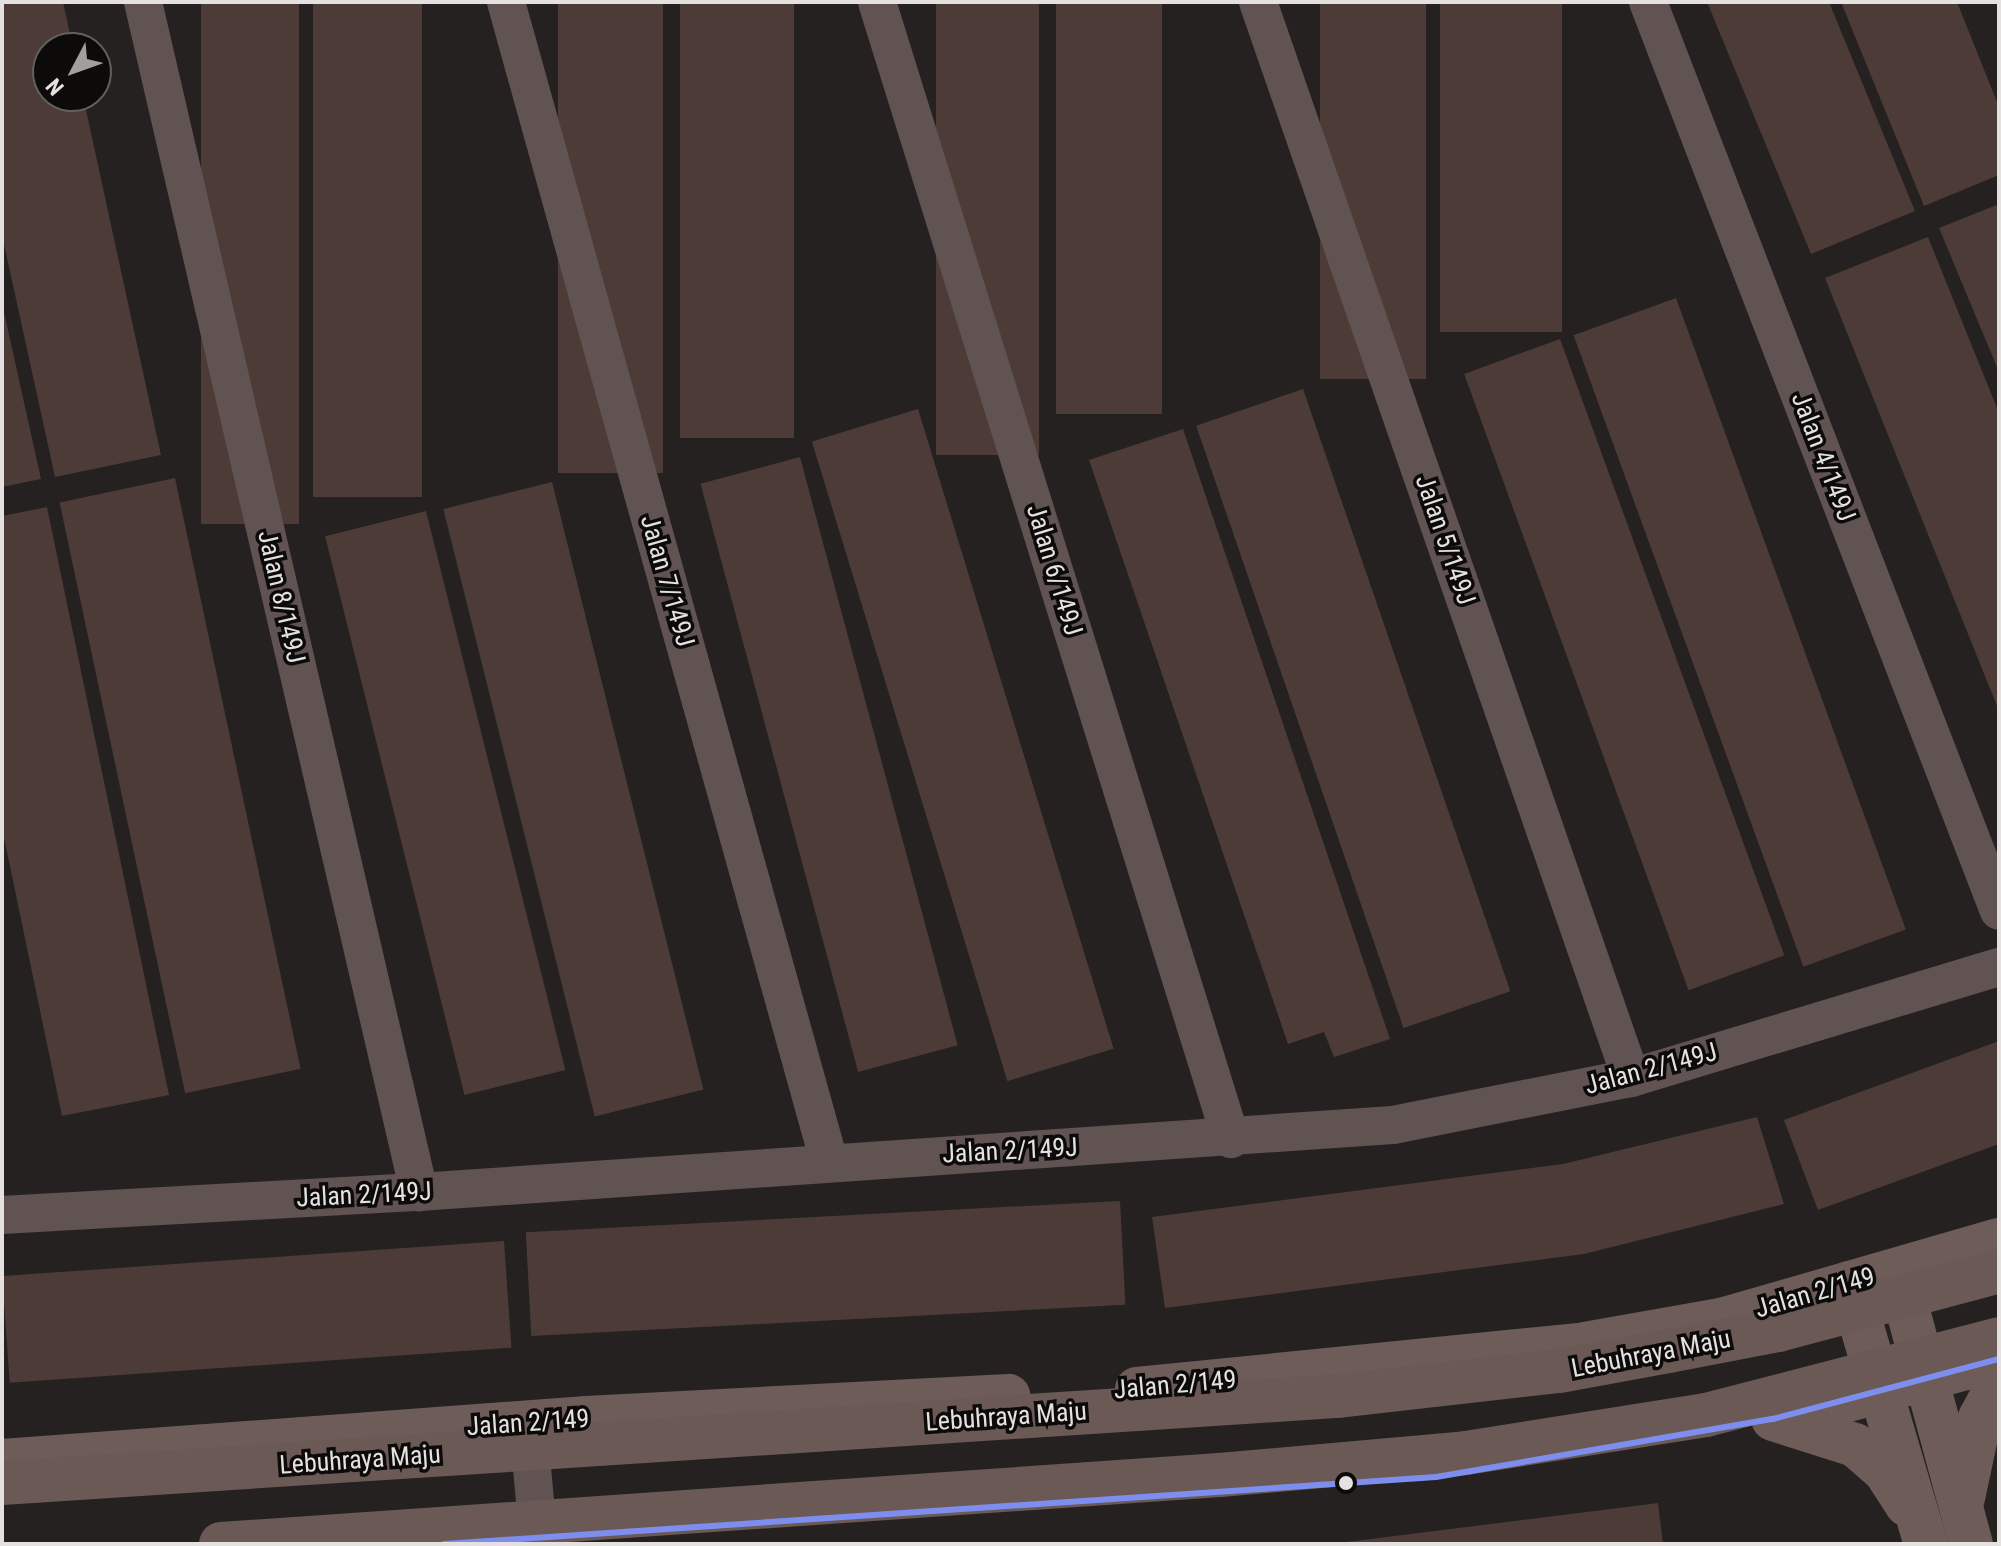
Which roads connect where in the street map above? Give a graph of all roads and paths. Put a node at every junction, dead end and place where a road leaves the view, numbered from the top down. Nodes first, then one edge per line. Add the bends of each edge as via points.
1 (143, 2) edge
2 (506, 2) edge
3 (877, 2) edge
4 (1258, 2) edge
5 (1648, 2) edge
6 (1999, 911) edge
7 (1999, 967) edge
8 (1631, 1078) junction
9 (1231, 1139) junction
10 (829, 1161) junction
11 (419, 1192) junction
12 (4, 1207) edge
13 (1999, 1240) edge
14 (1897, 1270) junction
15 (1999, 1271) edge
16 (1849, 1283) junction
17 (1999, 1339) edge
18 (1999, 1359) edge
19 (1926, 1382) junction
20 (1999, 1383) edge
21 (1883, 1392) junction
22 (1773, 1419) junction
23 (528, 1424) junction
24 (2, 1461) edge
25 (2, 1483) edge
26 (1945, 1532) edge
27 (539, 1540) edge
28 (221, 1544) edge
29 (444, 1544) edge

1 - 11 street, Jalan 8/149J
2 - 10 street, Jalan 7/149J
3 - 9 street, Jalan 6/149J
4 - 8 street, Jalan 5/149J
5 - 6 street, Jalan 4/149J
7 - 8 street, Jalan 2/149J
8 - 9 street, Jalan 2/149J via 1393,1125
9 - 10 street, Jalan 2/149J
10 - 11 street, Jalan 2/149J
11 - 12 street, Jalan 2/149J
13 - 14 main road, Jalan 2/149
14 - 16 main road, Jalan 2/149
14 - 19 main road
15 - 25 highway, Lebuhraya Maju via 1778,1330 1669,1351 1559,1371 1338,1396
16 - 21 main road
16 - 23 main road, Jalan 2/149 via 1725,1319 1585,1344 1135,1389
17 - 28 highway via 1706,1415 1466,1453 1220,1475
18 - 19 main road
19 - 21 main road
19 - 26 main road
20 - 26 main road via 1980,1418
21 - 22 main road
21 - 26 main road
22 - 26 main road via 1855,1445
22 - 27 main road via 1422,1478
23 - 24 main road, Jalan 2/149
23 - 27 street
27 - 29 main road

